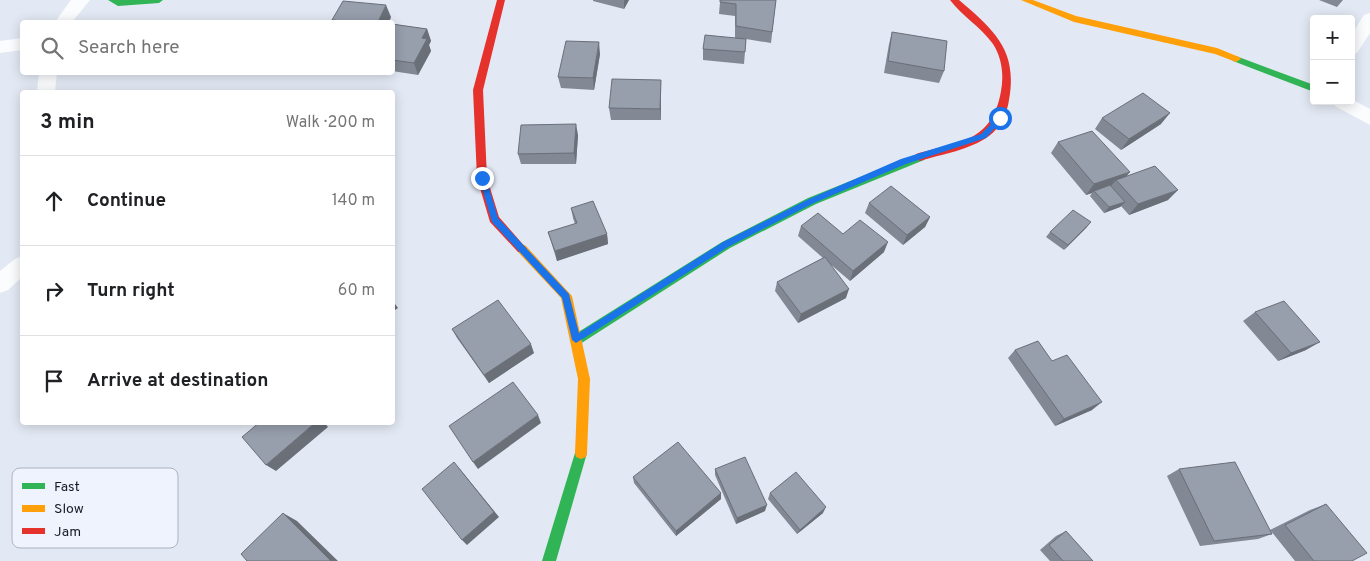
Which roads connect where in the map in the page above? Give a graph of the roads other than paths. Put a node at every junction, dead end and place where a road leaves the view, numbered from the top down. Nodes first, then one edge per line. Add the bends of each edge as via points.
1 (82, 0) edge
2 (112, 0) edge
3 (159, 0) edge
4 (501, 0) edge
5 (954, 0) edge
6 (1025, 0) edge
7 (1370, 19) edge
8 (65, 20) edge
9 (1355, 43) edge
10 (20, 44) edge
11 (0, 47) edge
12 (48, 75) edge
13 (1310, 87) edge
14 (46, 90) edge
15 (1355, 100) edge
16 (1348, 105) edge
17 (1367, 115) edge
18 (20, 267) edge
19 (0, 284) edge
20 (576, 340) junction
21 (549, 561) edge

1 - 8 street
2 - 3 street via 118,3
4 - 20 street via 478,90 482,178 494,219 566,296
5 - 20 street via 987,30 1005,54 1009,82 1000,118 983,136 904,162 812,201 726,245
6 - 13 street via 1074,19 1217,51
7 - 9 street
10 - 11 street
12 - 14 street
15 - 17 street
16 - 17 street
18 - 19 street
20 - 21 street via 584,379 582,458

